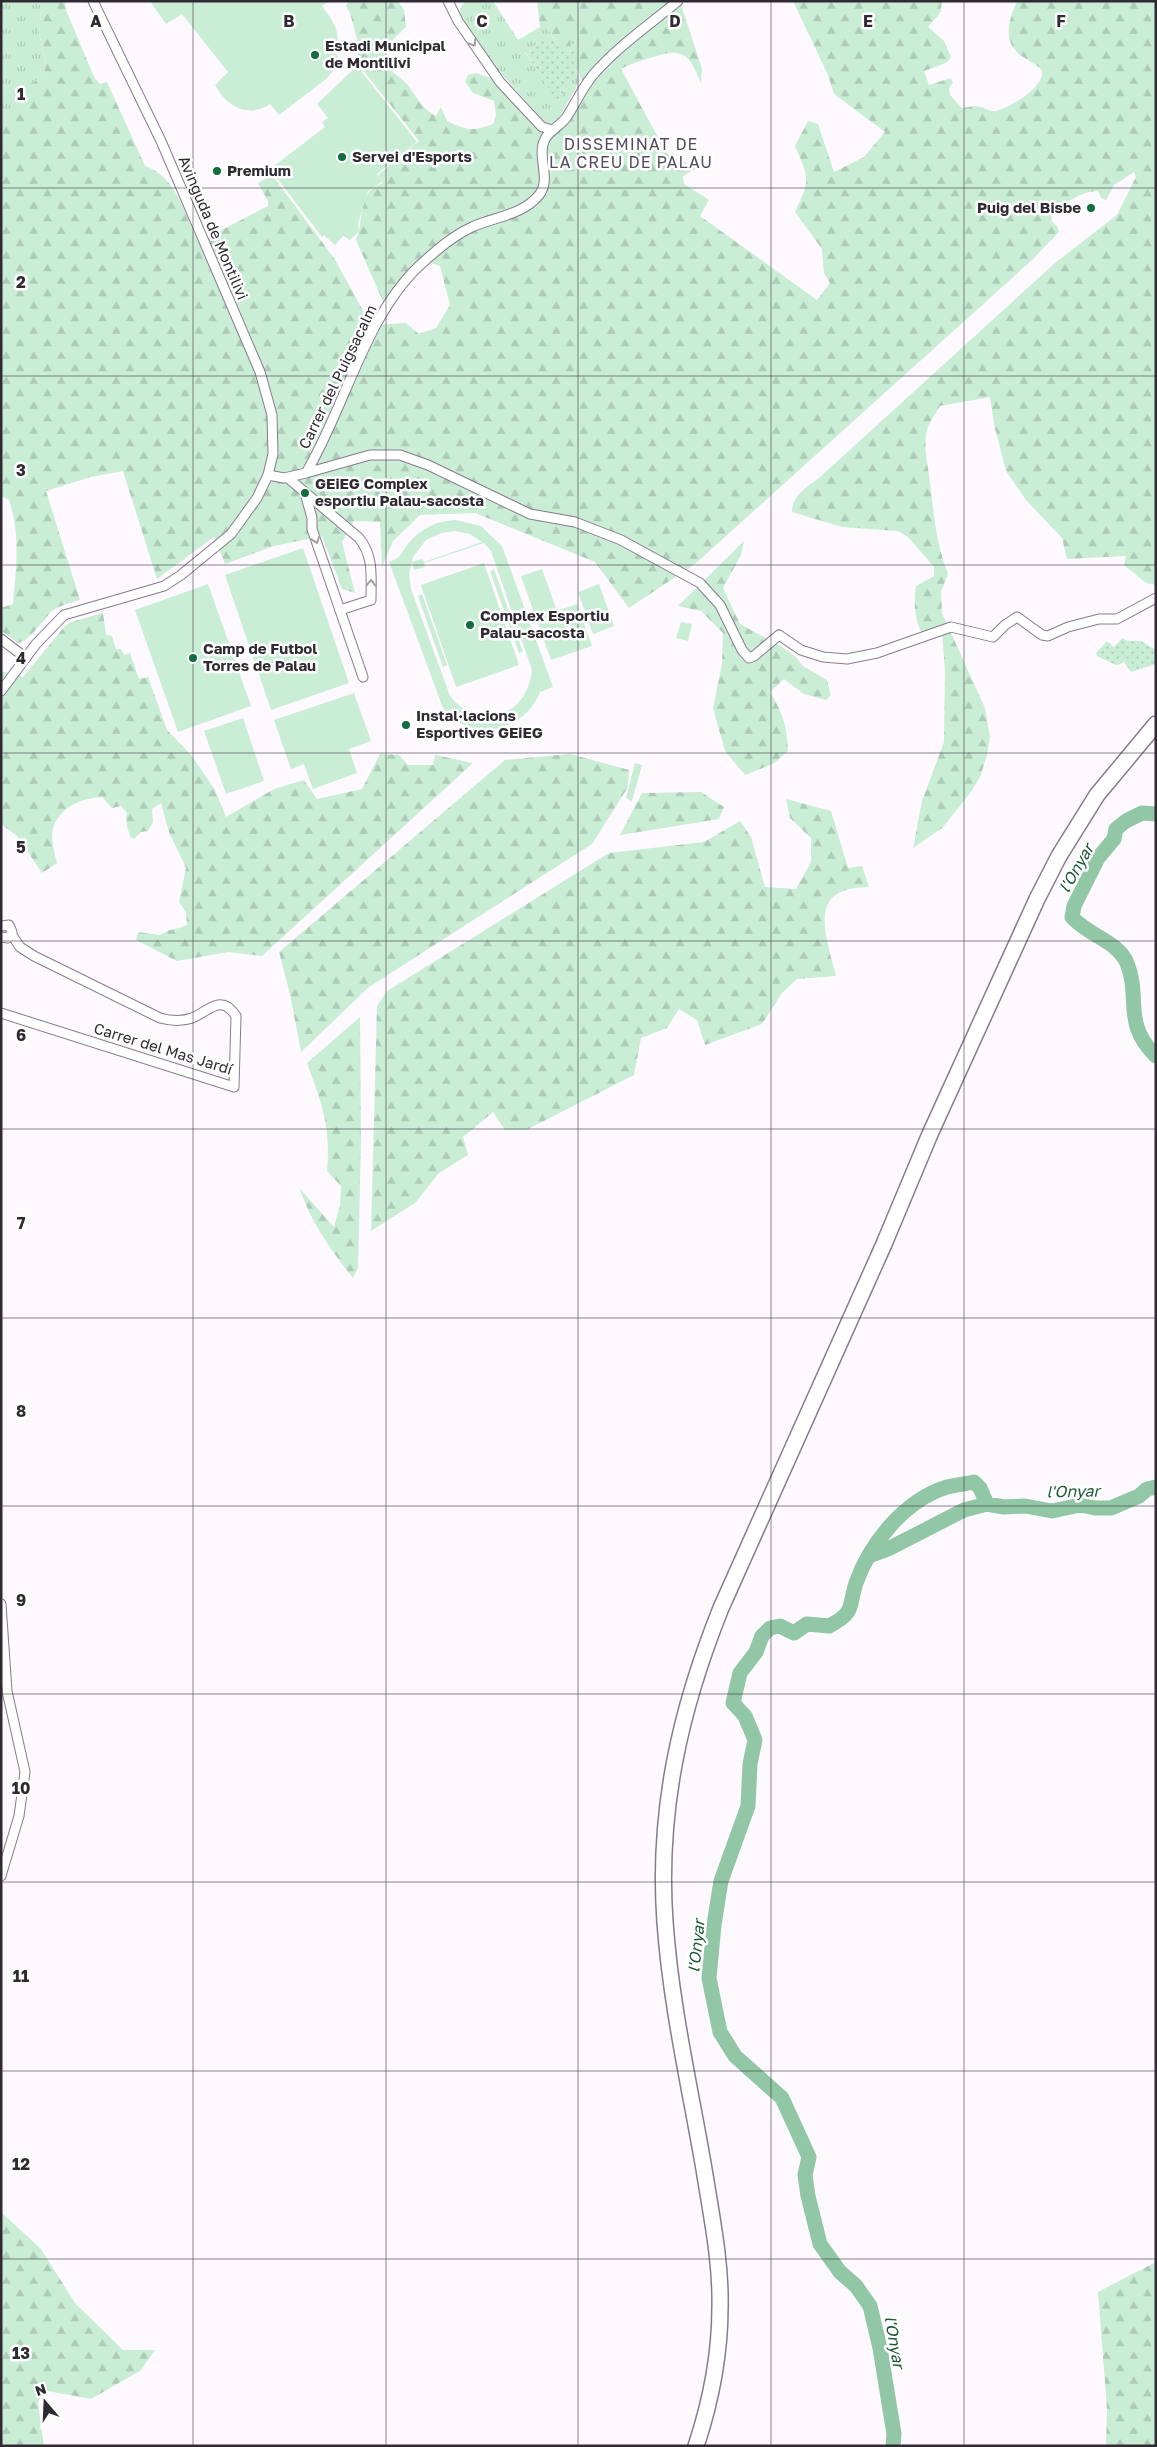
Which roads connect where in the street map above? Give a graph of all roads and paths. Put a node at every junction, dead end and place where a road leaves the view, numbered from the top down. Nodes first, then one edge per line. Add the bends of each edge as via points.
1 (93, 1) edge
2 (448, 1) edge
3 (678, 1) edge
4 (553, 130) junction
5 (306, 473) junction
6 (268, 475) junction
7 (288, 478) junction
8 (305, 492) junction
9 (1156, 598) edge
10 (340, 610) junction
11 (1, 639) edge
12 (26, 658) junction
13 (363, 676) dead end
14 (1, 691) edge
15 (1156, 724) edge
16 (1, 916) edge
17 (4, 925) edge
18 (12, 935) junction
19 (1, 937) edge
20 (1, 1013) edge
21 (1, 1604) edge
22 (1, 1876) edge
23 (696, 2446) edge

1 - 6 street, Avinguda de Montilivi via 160,141 260,372 268,396 274,437
2 -> 4 street via 500,82 542,128
3 - 4 street, Carrer del Puigsacalm via 600,67 566,118
4 - 5 street, Carrer del Puigsacalm via 545,140 542,152 544,181 541,193 532,203 502,218 472,227 434,251 389,304
5 - 7 street, Carrer del Puigsacalm
5 - 9 street via 370,455 400,455 530,514 575,522 621,540 694,578 707,589 720,605 748,658 779,635 801,650 823,657 847,659 878,653 951,627 993,638 1004,625 1017,617 1048,636 1099,619 1117,619
6 - 7 street, Carrer del Puigsacalm
6 - 12 street, Avinguda de Montilivi via 257,498 231,534 182,575 146,593 64,615
7 - 8 street
8 -> 10 street via 312,529
10 -> 8 street via 371,600 371,566 367,548
10 - 13 street
11 - 12 street
12 - 14 street, Avinguda de Montilivi
15 - 23 highway via 1097,795 1037,899 721,1608 683,1717 666,1819 665,1921 673,1988 717,2249 720,2292 715,2372
16 - 17 street
17 - 18 street via 12,930
18 - 19 street
18 - 20 street, Carrer del Mas Jardí via 34,956 160,1018 186,1020 211,1006 221,1004 227,1007 236,1016 234,1087
21 - 22 street via 7,1691 24,1758 25,1778 19,1816

